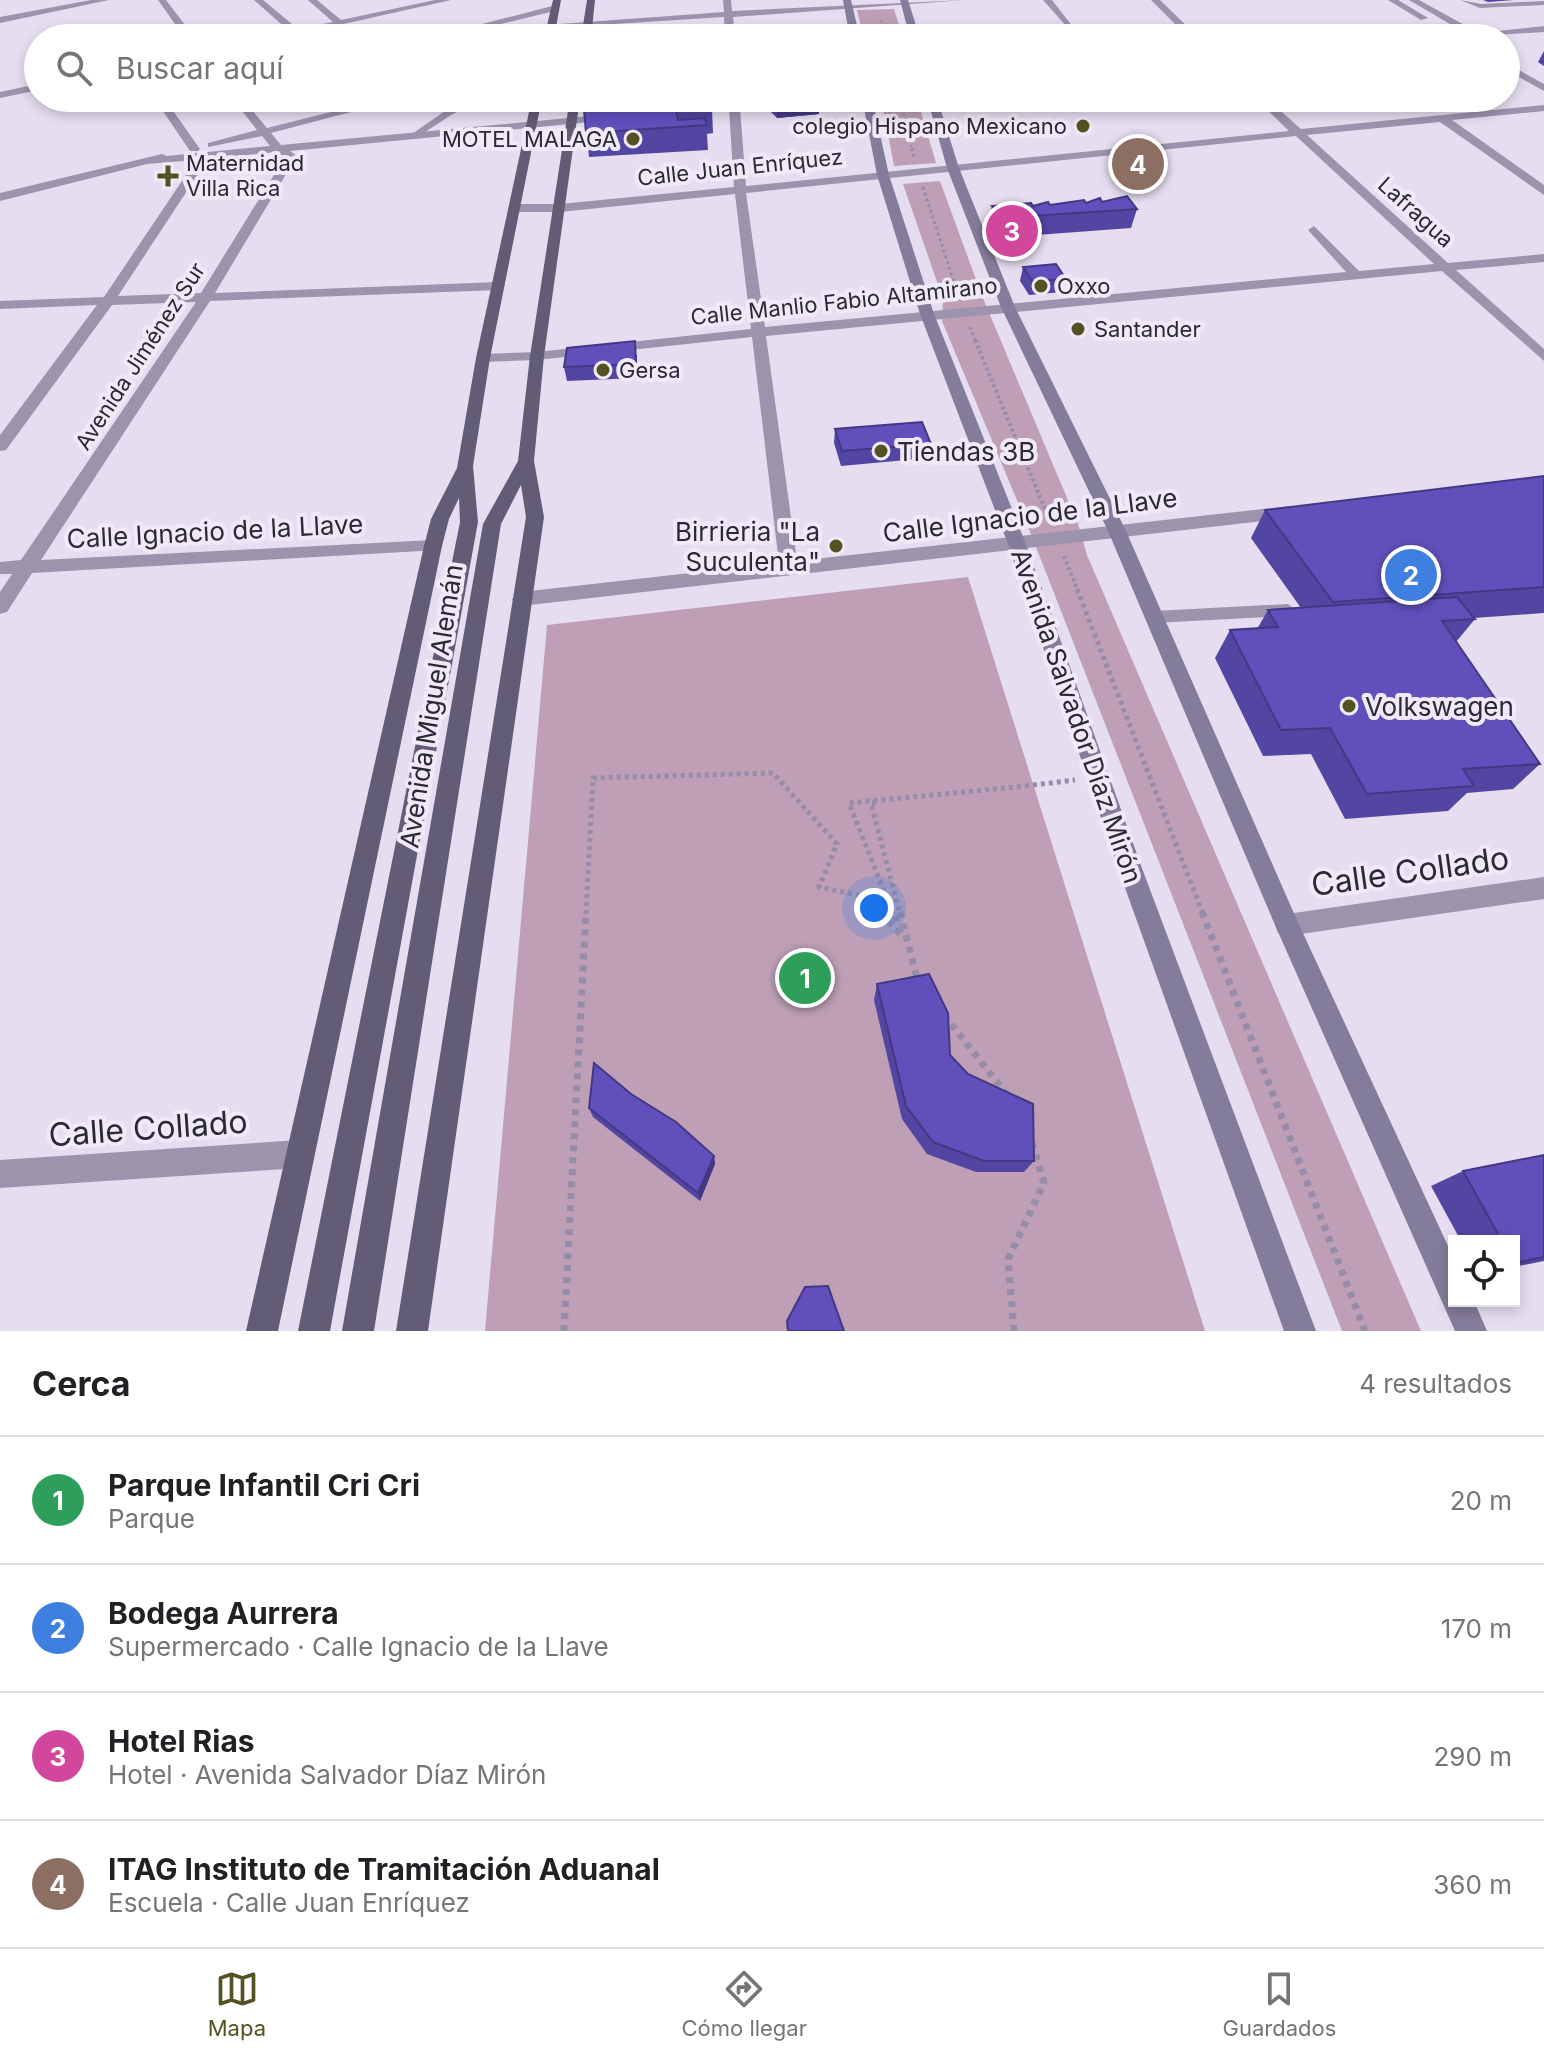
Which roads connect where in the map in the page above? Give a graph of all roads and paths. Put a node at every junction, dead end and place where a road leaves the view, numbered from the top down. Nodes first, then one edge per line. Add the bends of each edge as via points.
1 (105, 0) edge
2 (162, 0) edge
3 (258, 0) edge
4 (312, 0) edge
5 (447, 0) edge
6 (591, 0) edge
7 (727, 0) edge
8 (961, 0) edge
9 (1047, 0) edge
10 (1155, 0) edge
11 (1392, 0) edge
12 (1413, 0) edge
13 (1463, 0) edge
14 (429, 2) edge
15 (904, 2) edge
16 (1544, 3) edge
17 (556, 4) edge
18 (848, 4) edge
19 (443, 12) dead end
20 (728, 15) junction
21 (0, 20) edge
22 (456, 20) dead end
23 (340, 23) junction
24 (180, 24) edge
25 (286, 24) edge
26 (335, 24) edge
27 (461, 24) edge
28 (486, 24) edge
29 (551, 24) edge
30 (589, 24) joint
31 (729, 24) edge
32 (852, 24) edge
33 (911, 24) edge
34 (1069, 24) edge
35 (1180, 24) edge
36 (1432, 24) edge
37 (1456, 24) edge
38 (1544, 29) edge
39 (1520, 32) edge
40 (1520, 60) edge
41 (1531, 66) dead end
42 (1520, 74) edge
43 (1544, 88) edge
44 (24, 90) edge
45 (0, 95) edge
46 (1544, 108) edge
47 (1520, 110) edge
48 (169, 112) edge
49 (249, 112) edge
50 (344, 112) edge
51 (450, 112) edge
52 (534, 112) edge
53 (573, 112) edge
54 (736, 112) edge
55 (870, 112) edge
56 (903, 112) edge
57 (936, 112) edge
58 (1276, 112) edge
59 (1500, 112) edge
60 (1489, 113) joint
61 (631, 115) edge
62 (1442, 118) junction
63 (571, 121) junction
64 (532, 125) junction
65 (265, 132) junction
66 (1299, 133) junction
67 (413, 136) junction
68 (278, 149) junction
69 (199, 152) junction
70 (953, 168) junction
71 (918, 172) junction
72 (883, 175) junction
73 (740, 189) junction
74 (1544, 191) edge
75 (0, 197) edge
76 (514, 208) junction
77 (560, 208) junction
78 (1314, 230) dead end
79 (1544, 258) edge
80 (1448, 267) junction
81 (1356, 275) junction
82 (498, 286) junction
83 (206, 297) junction
84 (107, 302) junction
85 (0, 305) edge
86 (1008, 307) junction
87 (963, 311) junction
88 (927, 314) junction
89 (757, 330) junction
90 (537, 356) junction
91 (1544, 357) edge
92 (483, 358) junction
93 (0, 446) edge
94 (526, 461) junction
95 (465, 466) junction
96 (1307, 510) edge
97 (1117, 531) junction
98 (1057, 539) junction
99 (1017, 544) junction
100 (433, 546) junction
101 (28, 566) junction
102 (0, 568) edge
103 (789, 569) junction
104 (521, 599) junction
105 (0, 607) edge
106 (1289, 610) edge
107 (1154, 617) junction
108 (1098, 777) junction
109 (1027, 786) junction
110 (1544, 888) edge
111 (1287, 925) junction
112 (924, 990) edge
113 (942, 1013) edge
114 (1015, 1105) edge
115 (1028, 1130) edge
116 (300, 1154) junction
117 (0, 1174) edge
118 (1448, 1280) edge
119 (1461, 1307) edge
120 (262, 1331) edge
121 (314, 1331) edge
122 (358, 1331) edge
123 (412, 1331) edge
124 (564, 1331) edge
125 (1014, 1331) edge
126 (1300, 1331) edge
127 (1365, 1331) edge
128 (1471, 1331) edge

1 - 21 street
2 - 24 street
3 - 25 street
4 - 23 street
5 - 14 street
6 - 30 main road
7 - 20 street
8 - 15 street
9 - 34 street
10 - 35 street
11 - 36 street
12 - 37 street
13 - 16 lane via 1480,6
14 - 19 street
14 - 23 street
15 - 18 street
15 - 33 main road
17 - 28 street
17 - 29 main road
18 - 20 street
18 - 32 main road
20 - 30 street
20 - 31 street
22 - 27 street
23 - 26 street
38 - 39 street
40 - 41 street
42 - 43 street
44 - 45 street
46 - 47 street, Calle Juan Enríquez
48 - 69 street
49 - 65 street
50 - 65 street
51 - 67 lane
52 - 64 main road, Avenida Miguel Alemán
53 - 63 main road, Avenida Miguel Alemán
54 - 73 street
55 - 72 main road, Avenida Salvador Díaz Mirón
56 - 71 path
57 - 70 main road
58 - 66 street, Lafragua
59 - 60 street, Calle Juan Enríquez
60 - 62 street, Calle Juan Enríquez
61 - 63 street
62 - 66 street, Calle Juan Enríquez
62 - 74 street
63 - 64 street
63 - 77 main road, Avenida Miguel Alemán
64 - 67 street
64 - 76 main road, Avenida Miguel Alemán
65 - 68 street
65 - 69 street
66 - 70 street, Calle Juan Enríquez
66 - 80 street, Lafragua
67 - 68 street
68 - 69 street
68 - 83 street, Avenida Jiménez Sur via 291,156
69 - 75 street
69 - 84 street
70 - 71 street, Calle Juan Enríquez
70 - 86 main road
71 - 72 street, Calle Juan Enríquez
71 - 87 path
72 - 73 street, Calle Juan Enríquez
72 - 88 main road, Avenida Salvador Díaz Mirón
73 - 77 street, Calle Juan Enríquez
73 - 89 street
76 - 77 street, Calle Juan Enríquez
76 - 82 main road, Avenida Miguel Alemán
77 - 90 main road, Avenida Miguel Alemán
78 - 81 street
79 - 80 street, Calle Manlio Fabio Altamirano
80 - 81 street, Calle Manlio Fabio Altamirano
80 - 91 street, Lafragua
81 - 86 street, Calle Manlio Fabio Altamirano
82 - 83 street
82 - 92 main road, Avenida Miguel Alemán
83 - 84 street
83 - 101 street, Avenida Jiménez Sur
84 - 85 street
84 - 93 street
86 - 87 street, Calle Manlio Fabio Altamirano
86 - 97 main road
87 - 88 street, Calle Manlio Fabio Altamirano
87 - 98 path
88 - 89 street, Calle Manlio Fabio Altamirano
88 - 99 main road, Avenida Salvador Díaz Mirón
89 - 90 street, Calle Manlio Fabio Altamirano
89 - 103 street
90 - 92 street, Calle Manlio Fabio Altamirano
90 - 94 main road, Avenida Miguel Alemán
92 - 95 main road, Avenida Miguel Alemán
94 - 104 main road via 535,517
94 - 122 main road, Avenida Miguel Alemán via 492,524
95 - 100 main road
95 - 121 main road, Avenida Miguel Alemán via 469,522
96 - 97 street, Calle Ignacio de la Llave
97 - 98 street, Calle Ignacio de la Llave
97 - 107 main road
98 - 99 street, Calle Ignacio de la Llave
98 - 127 path
99 - 103 street, Calle Ignacio de la Llave
99 - 108 main road, Avenida Salvador Díaz Mirón
100 - 101 street, Calle Ignacio de la Llave
100 - 116 main road
101 - 102 street, Calle Ignacio de la Llave
101 - 105 street, Avenida Jiménez Sur
103 - 104 street, Calle Ignacio de la Llave
104 - 123 main road
106 - 107 lane
107 - 111 main road
108 - 109 path
108 - 126 main road, Avenida Salvador Díaz Mirón
109 - 112 path via 871,803 916,981
109 - 124 path via 849,803 902,936 866,897 819,887 837,844 773,773 593,778
110 - 111 street, Calle Collado
111 - 118 main road
113 - 114 path
115 - 125 path via 1044,1183 1008,1259
116 - 117 street, Calle Collado
116 - 120 main road
119 - 128 main road

